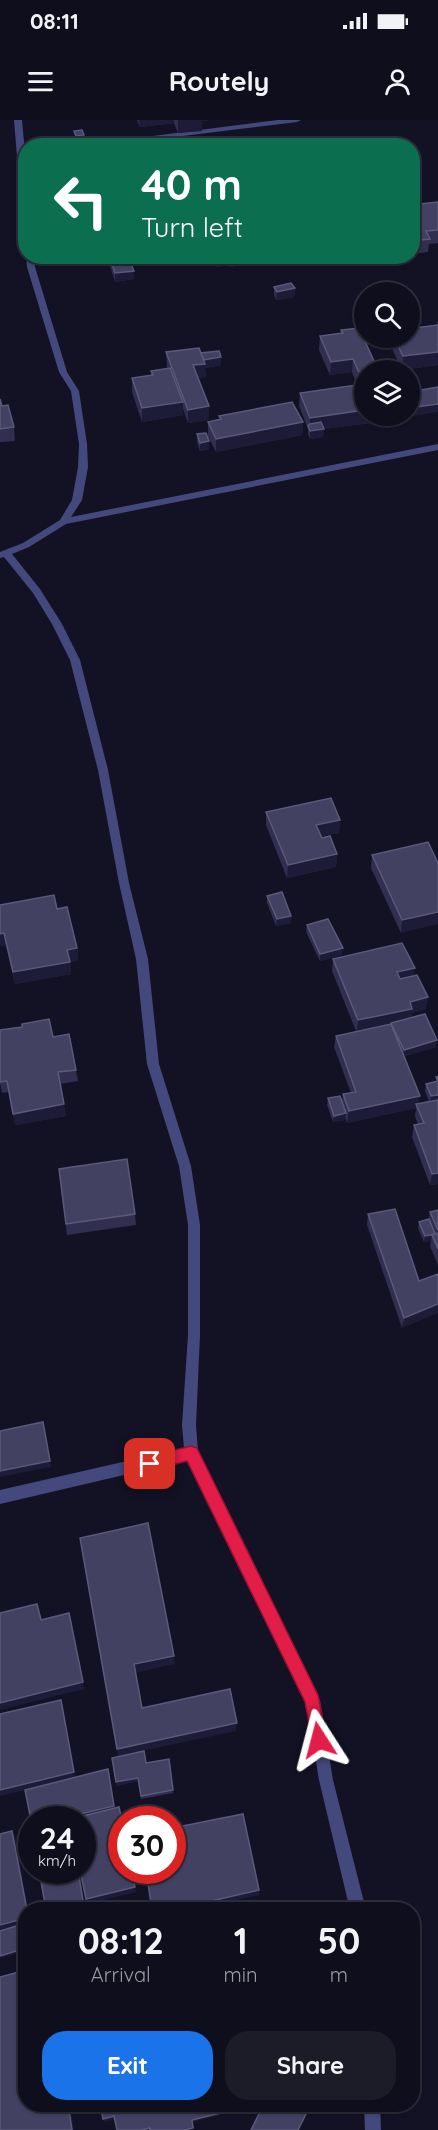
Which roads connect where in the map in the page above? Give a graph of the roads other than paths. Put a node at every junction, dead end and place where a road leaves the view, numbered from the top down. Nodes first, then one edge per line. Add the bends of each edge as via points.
1 (18, 120) edge
2 (297, 120) edge
3 (20, 138) edge
4 (145, 138) edge
5 (31, 264) edge
6 (438, 447) edge
7 (63, 522) junction
8 (3, 554) edge
9 (191, 1453) junction
10 (0, 1497) edge
11 (356, 1902) edge
12 (372, 2112) edge
13 (373, 2130) edge

1 - 3 street
2 - 4 street
5 - 7 street via 63,372 75,391 83,444 77,500
6 - 7 street
7 - 8 street
8 - 9 street via 37,591 75,660 103,770 142,959 153,1064 185,1166 194,1225
9 - 10 street
9 - 11 street via 313,1700 326,1780
12 - 13 street

